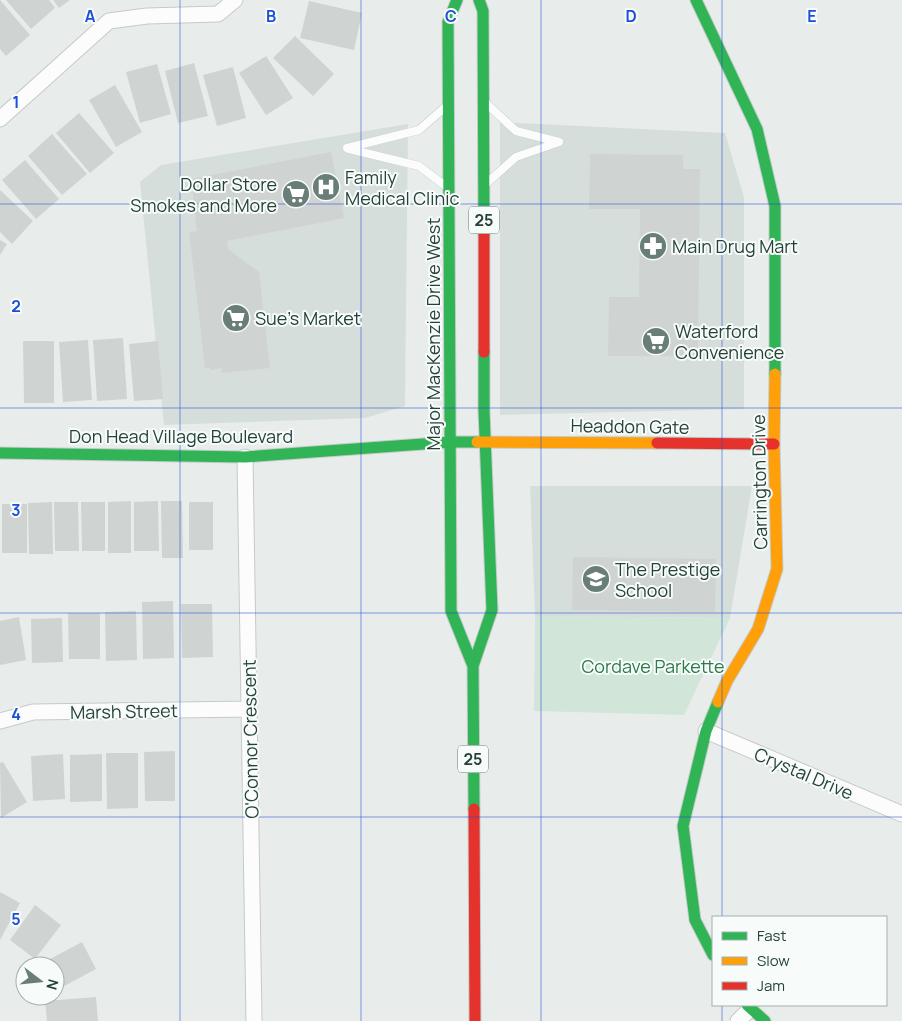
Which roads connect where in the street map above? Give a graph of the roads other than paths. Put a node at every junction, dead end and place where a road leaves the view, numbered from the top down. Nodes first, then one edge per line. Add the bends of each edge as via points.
1 (235, 0) edge
2 (457, 0) edge
3 (479, 0) edge
4 (696, 0) edge
5 (484, 101) junction
6 (448, 104) junction
7 (0, 119) edge
8 (484, 184) junction
9 (449, 189) junction
10 (451, 442) junction
11 (486, 442) junction
12 (774, 444) junction
13 (0, 453) edge
14 (245, 457) junction
15 (473, 666) junction
16 (250, 709) junction
17 (0, 721) edge
18 (706, 731) junction
19 (902, 814) edge
20 (712, 953) edge
21 (749, 1007) edge
22 (254, 1021) edge
23 (475, 1021) edge
24 (738, 1021) edge
25 (765, 1021) edge

1 - 7 street via 218,14 148,16 108,22
2 - 6 street, Major MacKenzie Drive West / 25 via 448,22
3 - 5 street, Major MacKenzie Drive West / 25 via 483,12
4 - 12 street, Carrington Drive via 757,129 775,206
5 - 8 street, Major MacKenzie Drive West / 25
5 - 8 lane via 516,131 559,142 516,157
6 - 9 street, Major MacKenzie Drive West / 25
6 - 9 lane via 419,130 347,148 419,166
8 - 11 street, Major MacKenzie Drive West / 25
9 - 10 street, Major MacKenzie Drive West / 25
10 - 11 street, Headdon Gate
10 - 14 street, Don Head Village Boulevard
10 - 15 street, Major MacKenzie Drive West / 25 via 451,611
11 - 12 street, Headdon Gate
11 - 15 street, Major MacKenzie Drive West / 25 via 492,610
12 - 18 street, Carrington Drive via 777,569 758,629 727,681
13 - 14 street, Don Head Village Boulevard
14 - 16 street, O'Connor Crescent
15 - 23 street, Major MacKenzie Drive West / 25
16 - 17 street, Marsh Street via 32,712
16 - 22 street, O'Connor Crescent
18 - 19 street, Crystal Drive
18 - 20 street, Carrington Drive via 683,826 695,920
21 - 24 street
21 - 25 street

